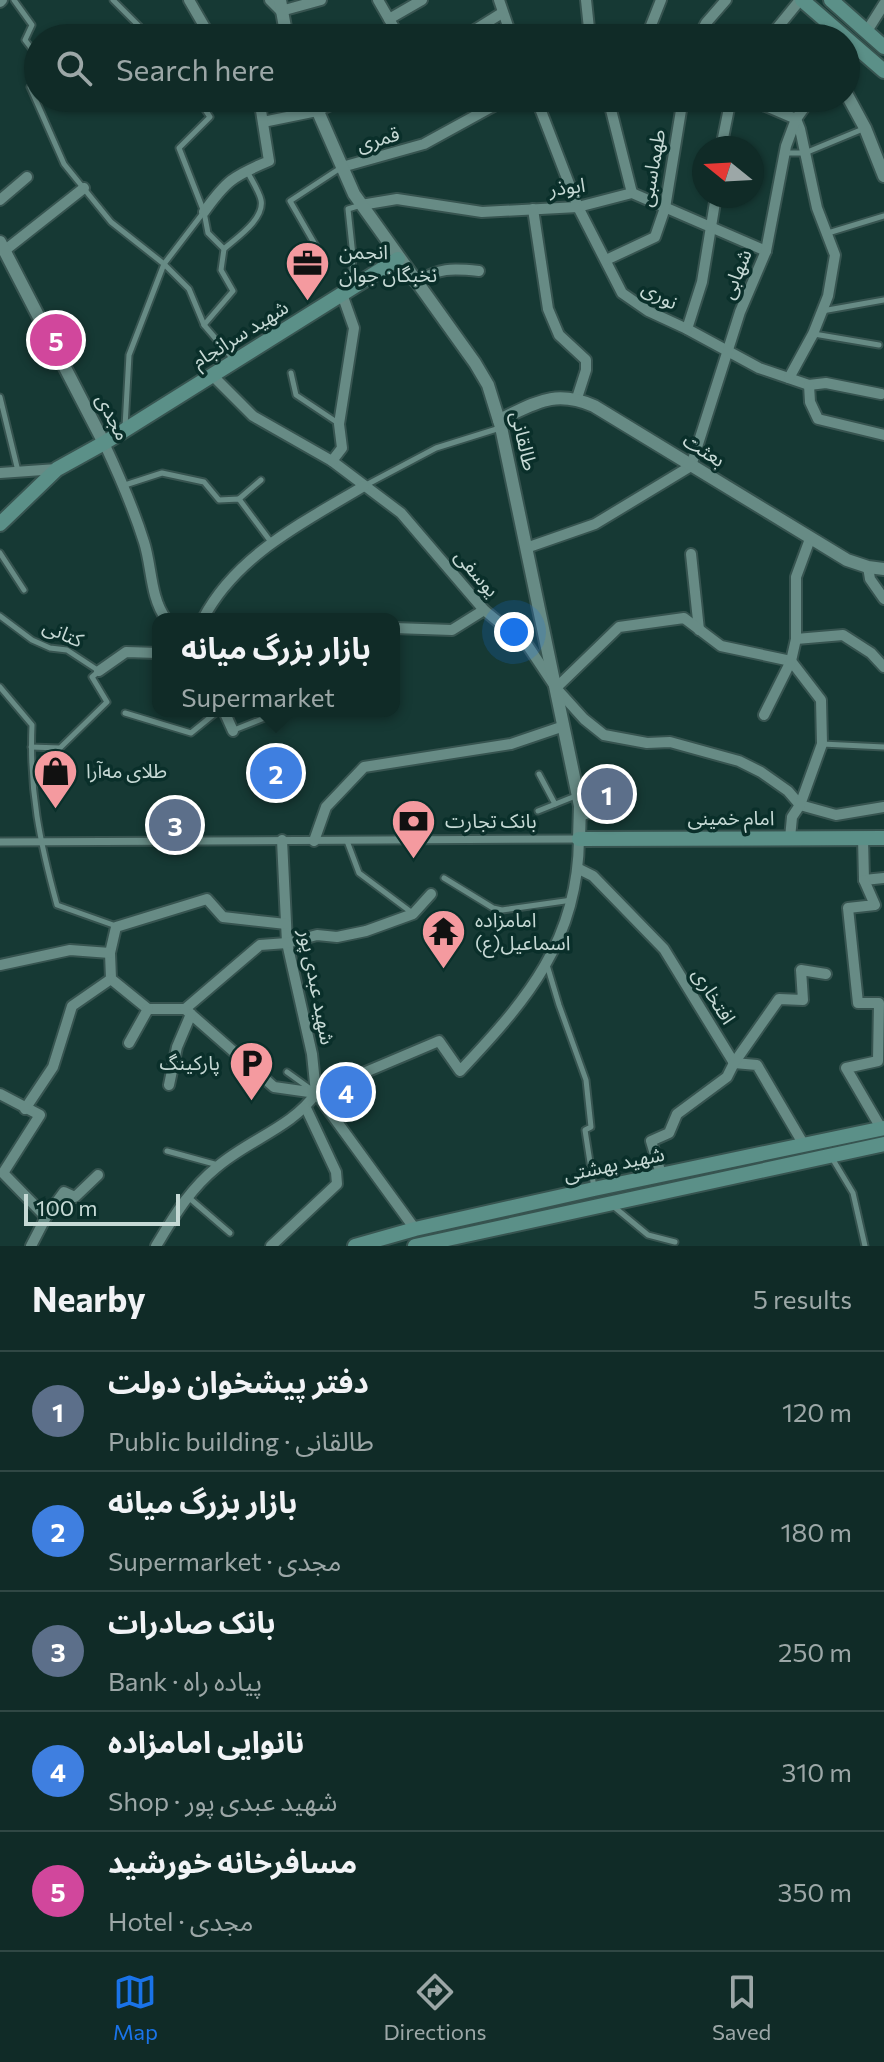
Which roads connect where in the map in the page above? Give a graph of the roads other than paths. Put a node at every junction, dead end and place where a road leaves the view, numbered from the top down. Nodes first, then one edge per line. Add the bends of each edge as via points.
1 (14, 0) edge
2 (113, 0) edge
3 (189, 0) edge
4 (270, 0) edge
5 (321, 0) edge
6 (378, 0) edge
7 (422, 0) edge
8 (499, 0) edge
9 (586, 0) edge
10 (661, 0) edge
11 (726, 0) edge
12 (801, 0) edge
13 (831, 0) edge
14 (884, 4) edge
15 (280, 6) edge
16 (502, 13) junction
17 (389, 19) junction
18 (31, 24) edge
19 (137, 24) edge
20 (203, 24) edge
21 (392, 24) edge
22 (484, 24) edge
23 (506, 24) edge
24 (587, 24) edge
25 (652, 24) edge
26 (705, 24) edge
27 (781, 24) edge
28 (825, 24) edge
29 (859, 24) edge
30 (860, 25) edge
31 (867, 31) junction
32 (860, 39) edge
33 (884, 47) edge
34 (860, 56) edge
35 (884, 71) edge
36 (41, 112) edge
37 (207, 112) edge
38 (261, 112) edge
39 (312, 112) edge
40 (317, 112) edge
41 (482, 112) edge
42 (541, 112) edge
43 (612, 112) edge
44 (681, 112) edge
45 (728, 112) edge
46 (780, 112) edge
47 (801, 112) edge
48 (856, 112) edge
49 (796, 119) junction
50 (263, 122) junction
51 (865, 128) junction
52 (723, 136) edge
53 (784, 153) junction
54 (805, 153) junction
55 (342, 167) junction
56 (246, 170) junction
57 (884, 176) edge
58 (27, 177) dead end
59 (84, 188) junction
60 (632, 193) junction
61 (0, 200) edge
62 (361, 205) junction
63 (578, 207) junction
64 (665, 208) junction
65 (714, 208) edge
66 (533, 209) junction
67 (204, 212) junction
68 (884, 216) edge
69 (711, 226) junction
70 (827, 233) junction
71 (2, 246) edge
72 (224, 249) junction
73 (766, 251) junction
74 (398, 259) junction
75 (606, 260) junction
76 (164, 264) junction
77 (321, 270) dead end
78 (479, 271) dead end
79 (415, 282) junction
80 (346, 291) junction
81 (884, 300) edge
82 (821, 311) junction
83 (204, 325) junction
84 (687, 329) junction
85 (813, 334) junction
86 (879, 345) dead end
87 (728, 353) junction
88 (235, 361) junction
89 (291, 373) dead end
90 (212, 375) junction
91 (789, 378) junction
92 (809, 385) junction
93 (881, 394) dead end
94 (0, 397) edge
95 (577, 398) junction
96 (339, 424) junction
97 (500, 424) junction
98 (125, 430) junction
99 (884, 435) edge
100 (104, 443) junction
101 (332, 461) junction
102 (691, 466) junction
103 (57, 469) junction
104 (19, 472) junction
105 (0, 473) edge
106 (261, 480) dead end
107 (124, 486) junction
108 (364, 486) junction
109 (239, 499) junction
110 (0, 524) edge
111 (810, 539) junction
112 (271, 542) junction
113 (526, 548) junction
114 (0, 553) edge
115 (691, 554) dead end
116 (868, 567) junction
117 (884, 569) edge
118 (24, 590) dead end
119 (884, 599) edge
120 (484, 610) junction
121 (162, 613) edge
122 (206, 613) edge
123 (0, 616) edge
124 (400, 628) edge
125 (699, 630) junction
126 (796, 639) junction
127 (152, 653) edge
128 (791, 661) junction
129 (884, 667) edge
130 (99, 671) junction
131 (0, 687) edge
132 (556, 688) junction
133 (125, 713) dead end
134 (764, 715) dead end
135 (213, 717) edge
136 (225, 717) edge
137 (267, 717) edge
138 (564, 726) junction
139 (233, 731) joint
140 (822, 744) junction
141 (31, 747) junction
142 (884, 747) edge
143 (539, 774) dead end
144 (578, 795) junction
145 (630, 802) dead end
146 (555, 804) junction
147 (800, 805) junction
148 (884, 807) edge
149 (538, 811) dead end
150 (580, 818) junction
151 (790, 838) junction
152 (863, 838) junction
153 (884, 838) edge
154 (579, 839) junction
155 (282, 840) junction
156 (314, 841) junction
157 (347, 841) junction
158 (0, 842) edge
159 (39, 842) junction
160 (579, 869) junction
161 (444, 878) dead end
162 (884, 878) edge
163 (864, 880) junction
164 (431, 894) dead end
165 (573, 900) junction
166 (413, 914) junction
167 (286, 924) junction
168 (116, 927) junction
169 (287, 943) junction
170 (110, 953) junction
171 (546, 963) junction
172 (0, 965) edge
173 (826, 974) dead end
174 (111, 979) junction
175 (148, 1009) junction
176 (188, 1012) junction
177 (129, 1043) dead end
178 (734, 1063) junction
179 (287, 1072) dead end
180 (169, 1085) dead end
181 (316, 1093) junction
182 (0, 1094) edge
183 (306, 1108) junction
184 (25, 1109) junction
185 (882, 1128) edge
186 (884, 1144) edge
187 (804, 1145) junction
188 (167, 1151) dead end
189 (830, 1156) junction
190 (219, 1165) junction
191 (661, 1174) junction
192 (98, 1175) dead end
193 (594, 1189) junction
194 (187, 1195) junction
195 (610, 1202) junction
196 (46, 1217) junction
197 (415, 1229) junction
198 (230, 1233) dead end
199 (675, 1242) dead end
200 (423, 1245) edge
201 (31, 1246) edge
202 (156, 1246) edge
203 (271, 1246) edge
204 (355, 1246) edge
205 (865, 1246) edge

1 - 18 lane
2 - 19 lane
3 - 20 street
4 - 15 street
5 - 15 street
6 - 17 street
7 - 17 street
8 - 16 street
9 - 24 street
10 - 25 street
11 - 26 street
12 - 27 street
12 - 28 main road
13 - 29 main road
14 - 31 street
16 - 22 street
16 - 23 street
17 - 21 street
30 - 31 main road
31 - 32 main road
31 - 33 main road
34 - 35 main road
36 - 59 lane via 64,164
37 - 67 lane via 210,117 179,148
38 - 50 street
39 - 50 street
40 - 55 street, طالقانی
41 - 55 street, قمری via 424,144
42 - 63 street, نوری
43 - 60 street
44 - 64 street, طهماسبی
45 - 52 street
46 - 49 street
47 - 49 street, شهابی
48 - 51 street
49 - 53 street, شهابی
49 - 54 street
50 - 56 street via 269,161
51 - 54 lane
51 - 57 street
53 - 54 lane
53 - 73 street, شهابی
54 - 70 street
55 - 62 street, طالقانی
55 - 77 lane via 290,201 317,248
56 - 67 street via 223,185
56 - 72 lane via 260,210
58 - 61 street
59 - 71 street
59 - 76 lane via 111,222
60 - 63 street, ابوذر
60 - 64 street
62 - 66 street, ابوذر via 397,199 482,212
62 - 74 street, طالقانی
62 - 80 lane via 348,209 353,256
63 - 66 street, ابوذر
63 - 75 street, نوری
64 - 69 street
64 - 75 street, طهماسبی via 655,237
65 - 69 street
66 - 95 street via 548,309 559,335 586,360
67 - 72 lane via 208,233
67 - 76 lane
68 - 70 lane
69 - 73 street
69 - 84 street
70 - 82 street via 835,255
71 - 100 street, مجدی
72 - 83 lane via 221,270 233,291
73 - 87 street, شهابی
74 - 79 street, طالقانی
74 - 80 main road, شهید سرانجام
75 - 84 street, نوری via 622,293
76 - 83 lane via 189,289
76 - 98 lane via 129,355
78 - 79 street via 449,268
79 - 97 street, طالقانی via 475,363
80 - 88 main road, شهید سرانجام
80 - 96 street via 354,328
81 - 82 lane
82 - 85 street
83 - 88 lane
84 - 87 street, نوری
85 - 86 lane
85 - 91 street
87 - 91 street, نوری
87 - 102 street, شهابی
88 - 90 main road, شهید سرانجام
89 - 96 lane via 296,395
90 - 98 main road, شهید سرانجام
90 - 101 street, یوسفی via 253,416
91 - 92 street, نوری
92 - 93 street, نوری via 826,383
92 - 99 street via 818,419
94 - 104 lane
95 - 97 street via 542,400
95 - 102 street, بعثت
96 - 101 street via 342,448
97 - 108 lane via 436,448
97 - 113 street, طالقانی
98 - 100 main road, شهید سرانجام
100 - 103 main road, شهید سرانجام
100 - 107 street, مجدی
101 - 108 street, یوسفی
102 - 111 street, بعثت
102 - 113 street via 595,524
103 - 104 street
103 - 110 main road, شهید سرانجام
104 - 105 street
106 - 109 lane
107 - 109 lane via 162,473 204,482 219,500
107 - 121 street, مجدی
108 - 112 street
108 - 120 street, یوسفی via 401,513
109 - 112 lane
111 - 116 street, بعثت
111 - 126 street via 796,577
112 - 122 street via 216,594
113 - 132 street, طالقانی
114 - 118 lane
115 - 125 street
116 - 117 street, بعثت
116 - 119 street
120 - 124 street via 452,630
120 - 132 street, یوسفی via 528,646
123 - 130 lane, کتانی via 32,640 67,650
125 - 128 street via 721,646
125 - 132 street via 684,618 619,627
126 - 128 street
126 - 129 street via 843,635
127 - 130 street, کتانی via 126,652
128 - 134 street
128 - 140 street via 821,700
130 - 141 lane via 92,677 107,702 60,748
131 - 141 lane via 32,725
132 - 138 street, طالقانی
132 - 147 street, یوسفی via 604,735 670,742 739,761 788,791
133 - 135 lane via 191,733
136 - 139 street
137 - 139 lane
138 - 144 street, طالقانی
138 - 156 street via 511,744 364,767 326,807
140 - 142 lane
140 - 147 street
141 - 159 lane
143 - 146 lane
144 - 146 lane
144 - 150 street, طالقانی
145 - 150 lane
146 - 149 lane
147 - 148 street via 836,815
147 - 151 street via 792,817
150 - 154 street, طالقانی
151 - 152 main road, امام خمینی
151 - 154 main road, امام خمینی
152 - 153 main road, امام خمینی
152 - 163 street
154 - 157 street
154 - 160 street
155 - 156 street
155 - 159 street
155 - 167 street, شهید عبدی پور
156 - 157 street
157 - 166 lane via 359,873
158 - 159 street
159 - 168 lane via 57,905
160 - 165 street
160 - 178 street, افتخاری via 593,876 664,949
161 - 165 lane via 502,910
162 - 163 street
163 - 185 street via 875,905 848,908 858,1003 879,1003 878,1061 846,1068
164 - 166 street
165 - 171 street
166 - 169 street via 348,936 317,935
167 - 168 street via 223,917 207,899
167 - 169 street, شهید عبدی پور
168 - 170 street
169 - 176 street via 260,945
169 - 181 street, شهید عبدی پور
170 - 172 street via 70,950
170 - 174 street
171 - 181 street via 507,1021 460,1071 439,1041
171 - 193 lane via 586,1080 591,1127 585,1130
173 - 178 street via 801,970 803,1000 779,999
174 - 175 street
174 - 184 street via 72,1006 53,1067
175 - 176 street
175 - 177 street
176 - 180 street
176 - 181 street via 267,1087
178 - 187 street via 757,1065
178 - 191 street via 727,1077 677,1114 669,1133 651,1141
179 - 181 lane
181 - 183 street
181 - 197 street
182 - 184 street
183 - 190 street
183 - 203 street via 337,1184
184 - 196 street via 40,1115 3,1173
185 - 187 main road, شهید بهشتی
186 - 189 main road, شهید بهشتی
187 - 191 main road, شهید بهشتی
188 - 190 lane
189 - 195 main road, شهید بهشتی
189 - 205 lane via 853,1193
190 - 194 street
191 - 193 main road, شهید بهشتی
192 - 196 street via 75,1197 64,1192
193 - 197 main road, شهید بهشتی
194 - 198 lane
194 - 202 street
195 - 199 lane via 648,1235
195 - 200 main road, شهید بهشتی
196 - 201 street
197 - 200 main road
197 - 204 main road, شهید بهشتی

